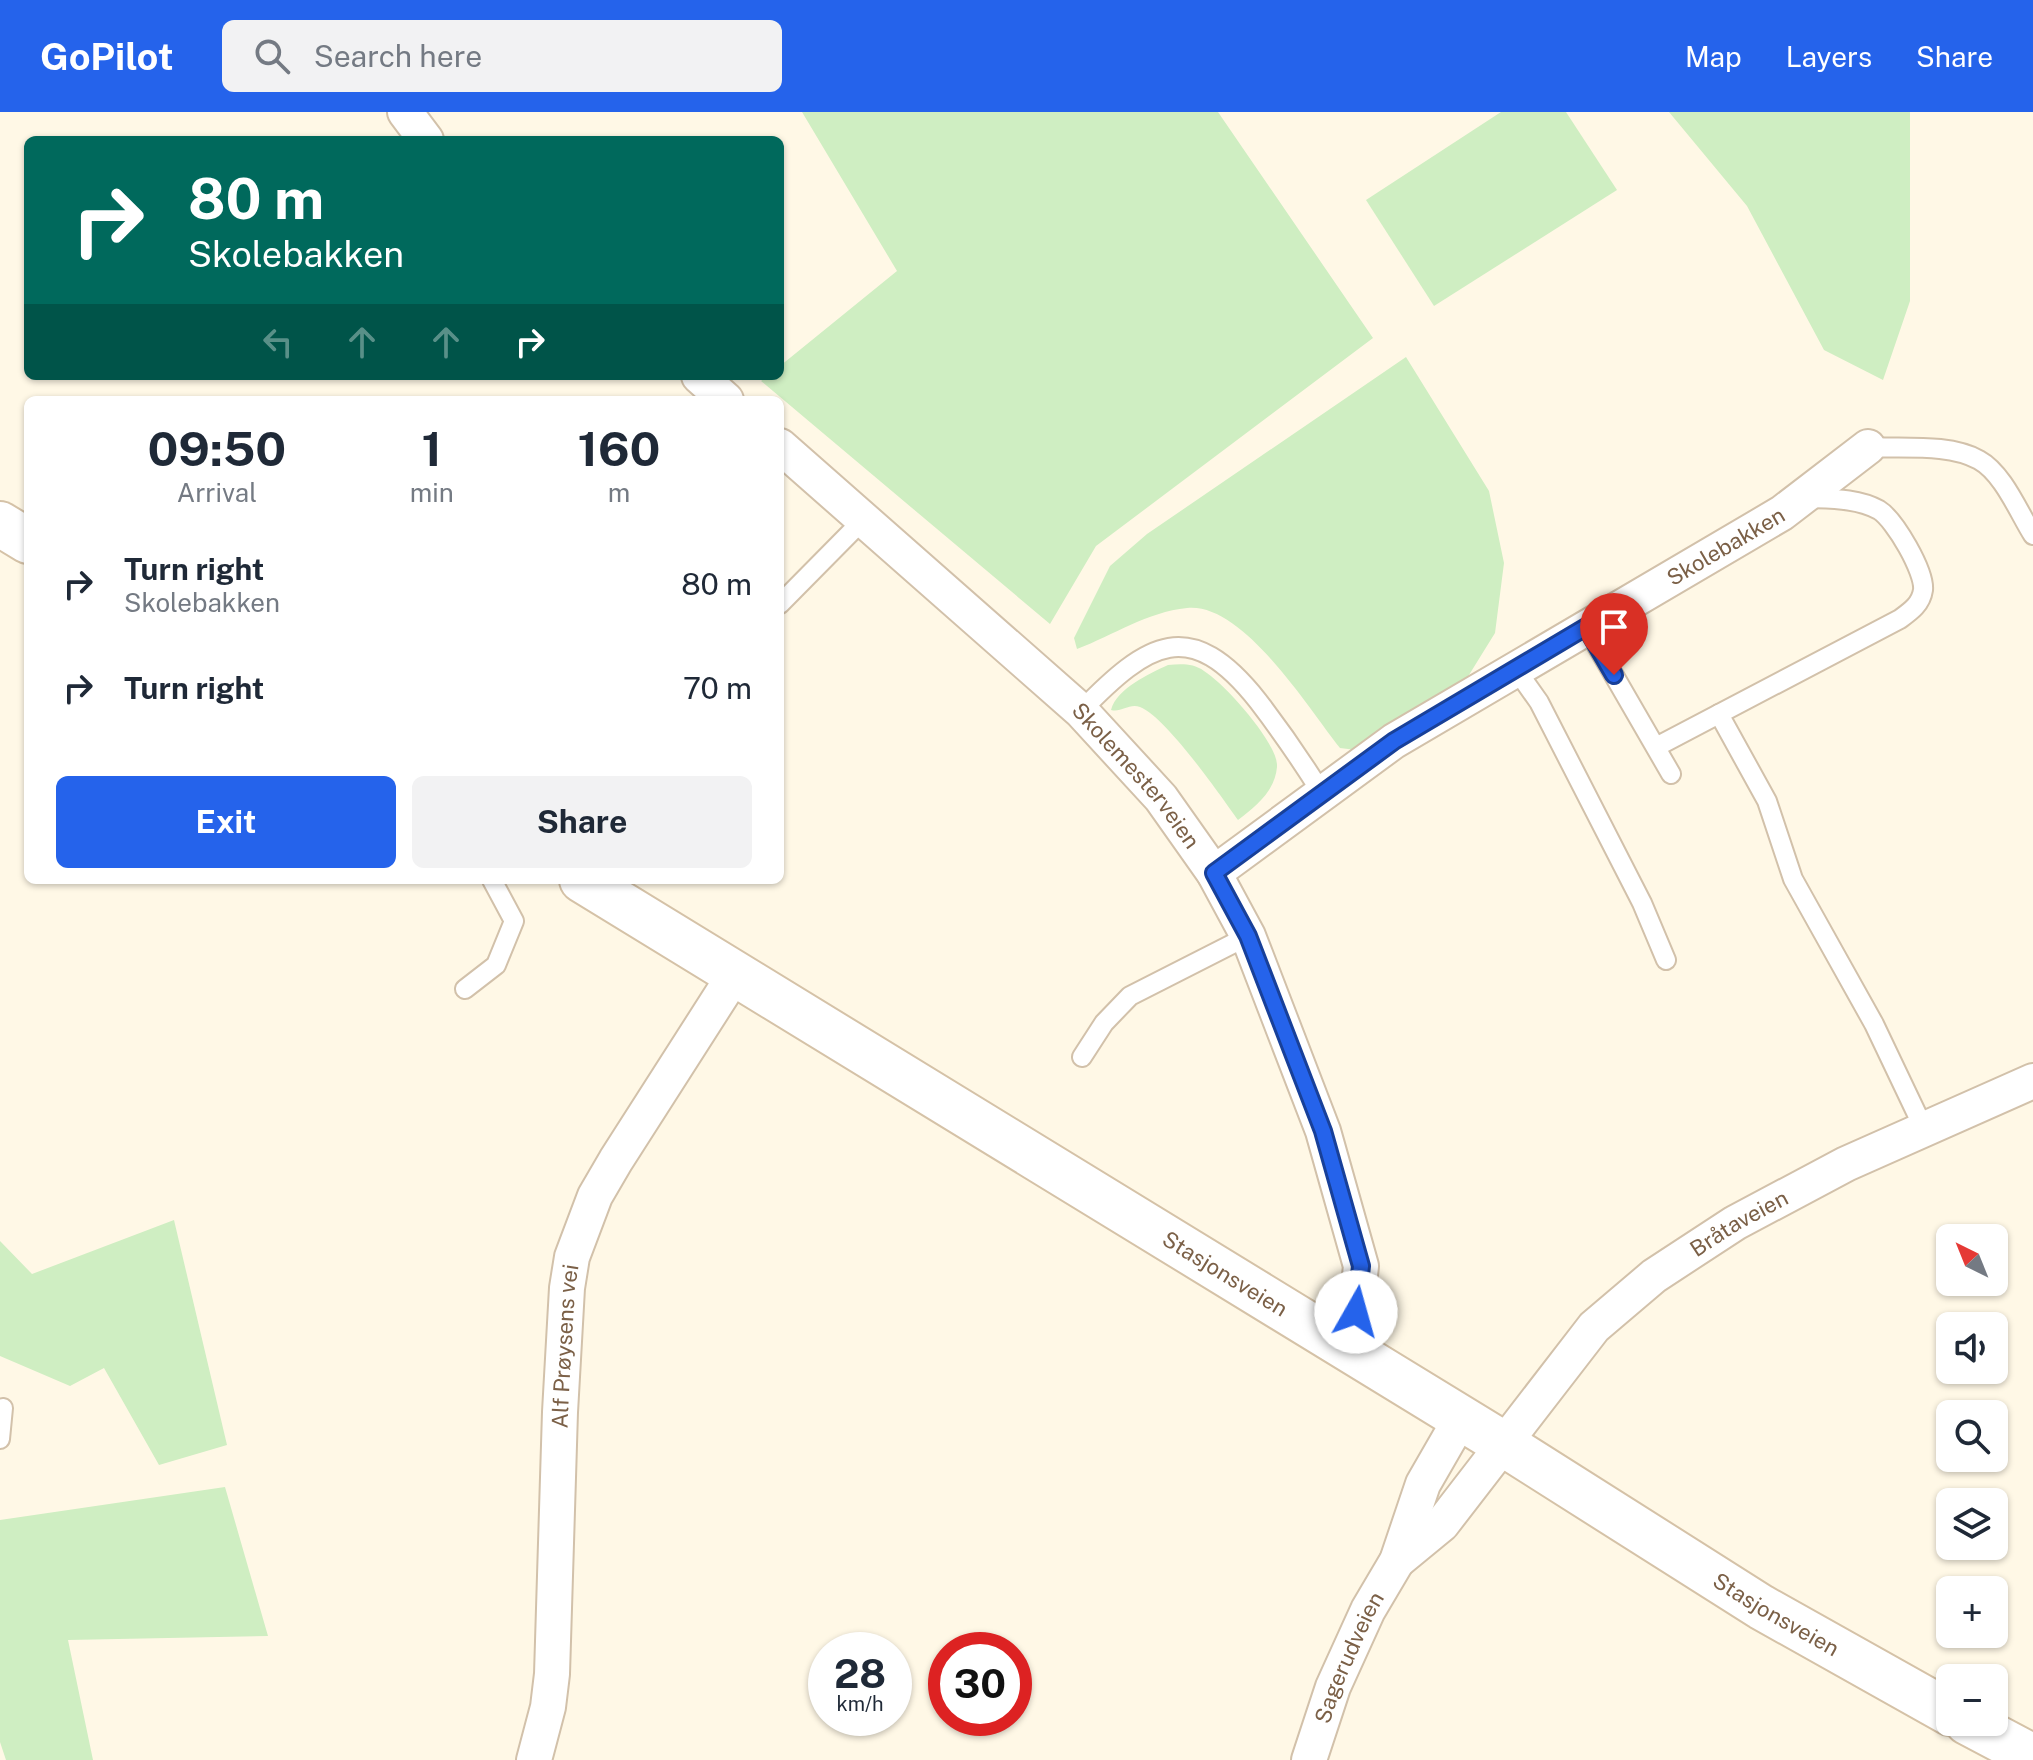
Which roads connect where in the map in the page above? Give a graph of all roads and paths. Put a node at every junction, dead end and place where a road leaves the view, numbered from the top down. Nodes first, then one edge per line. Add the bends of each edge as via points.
1 (405, 112) edge
2 (423, 136) edge
3 (704, 380) edge
4 (722, 396) edge
5 (1868, 447) joint
6 (784, 449) edge
7 (1803, 498) junction
8 (864, 519) junction
9 (0, 524) edge
10 (2033, 535) edge
11 (24, 539) edge
12 (784, 600) edge
13 (1586, 627) junction
14 (1515, 668) junction
15 (1081, 711) junction
16 (1719, 714) junction
17 (1656, 747) junction
18 (1671, 774) dead end
19 (1321, 792) junction
20 (1214, 873) junction
21 (494, 884) edge
22 (589, 884) edge
23 (1248, 936) junction
24 (1666, 960) dead end
25 (735, 974) junction
26 (465, 989) dead end
27 (1082, 1057) dead end
28 (2033, 1081) edge
29 (1924, 1129) junction
30 (1342, 1348) junction
31 (3, 1408) dead end
32 (1461, 1418) junction
33 (0, 1439) edge
34 (1502, 1443) junction
35 (1397, 1561) junction
36 (1936, 1705) edge
37 (1993, 1736) edge
38 (2033, 1757) edge
39 (534, 1760) edge
40 (1309, 1760) edge

1 - 2 street
3 - 4 street
5 - 7 street, Skolebakken
5 - 10 lane via 1956,452 1981,460
6 - 8 street, Skolemesterveien
7 - 13 street, Skolebakken
7 - 16 lane via 1864,503 1882,512 1919,570 1924,588 1920,601 1900,619
8 - 12 lane
8 - 15 street, Skolemesterveien
9 - 11 main road
13 - 14 street, Skolebakken
13 - 17 lane
14 - 19 street, Skolebakken
14 - 24 lane via 1539,702
15 - 19 lane via 1138,661 1178,647 1197,648 1237,675
15 - 20 street, Skolemesterveien via 1161,798
16 - 17 lane
16 - 29 lane via 1767,801 1793,879 1874,1024
17 - 18 lane
19 - 20 street, Skolebakken
20 - 23 street, Skolemesterveien
21 - 26 lane via 514,921 496,965
22 - 25 main road, Stasjonsveien
23 - 27 lane via 1130,996
23 - 30 street, Skolemesterveien via 1323,1131 1361,1266 1356,1312
25 - 30 main road, Stasjonsveien
25 - 39 street, Alf Prøysens vei via 609,1172 572,1257 560,1412 552,1674
28 - 29 street, Bråtaveien
29 - 34 street, Bråtaveien via 1735,1223 1654,1276 1594,1327
30 - 32 main road, Stasjonsveien
31 - 33 lane
32 - 34 main road, Stasjonsveien
32 - 35 street, Sagerudveien via 1423,1484
34 - 35 street, Sagerudveien via 1442,1524
34 - 36 main road, Stasjonsveien via 1761,1607
35 - 40 street, Sagerudveien via 1339,1673
37 - 38 main road

